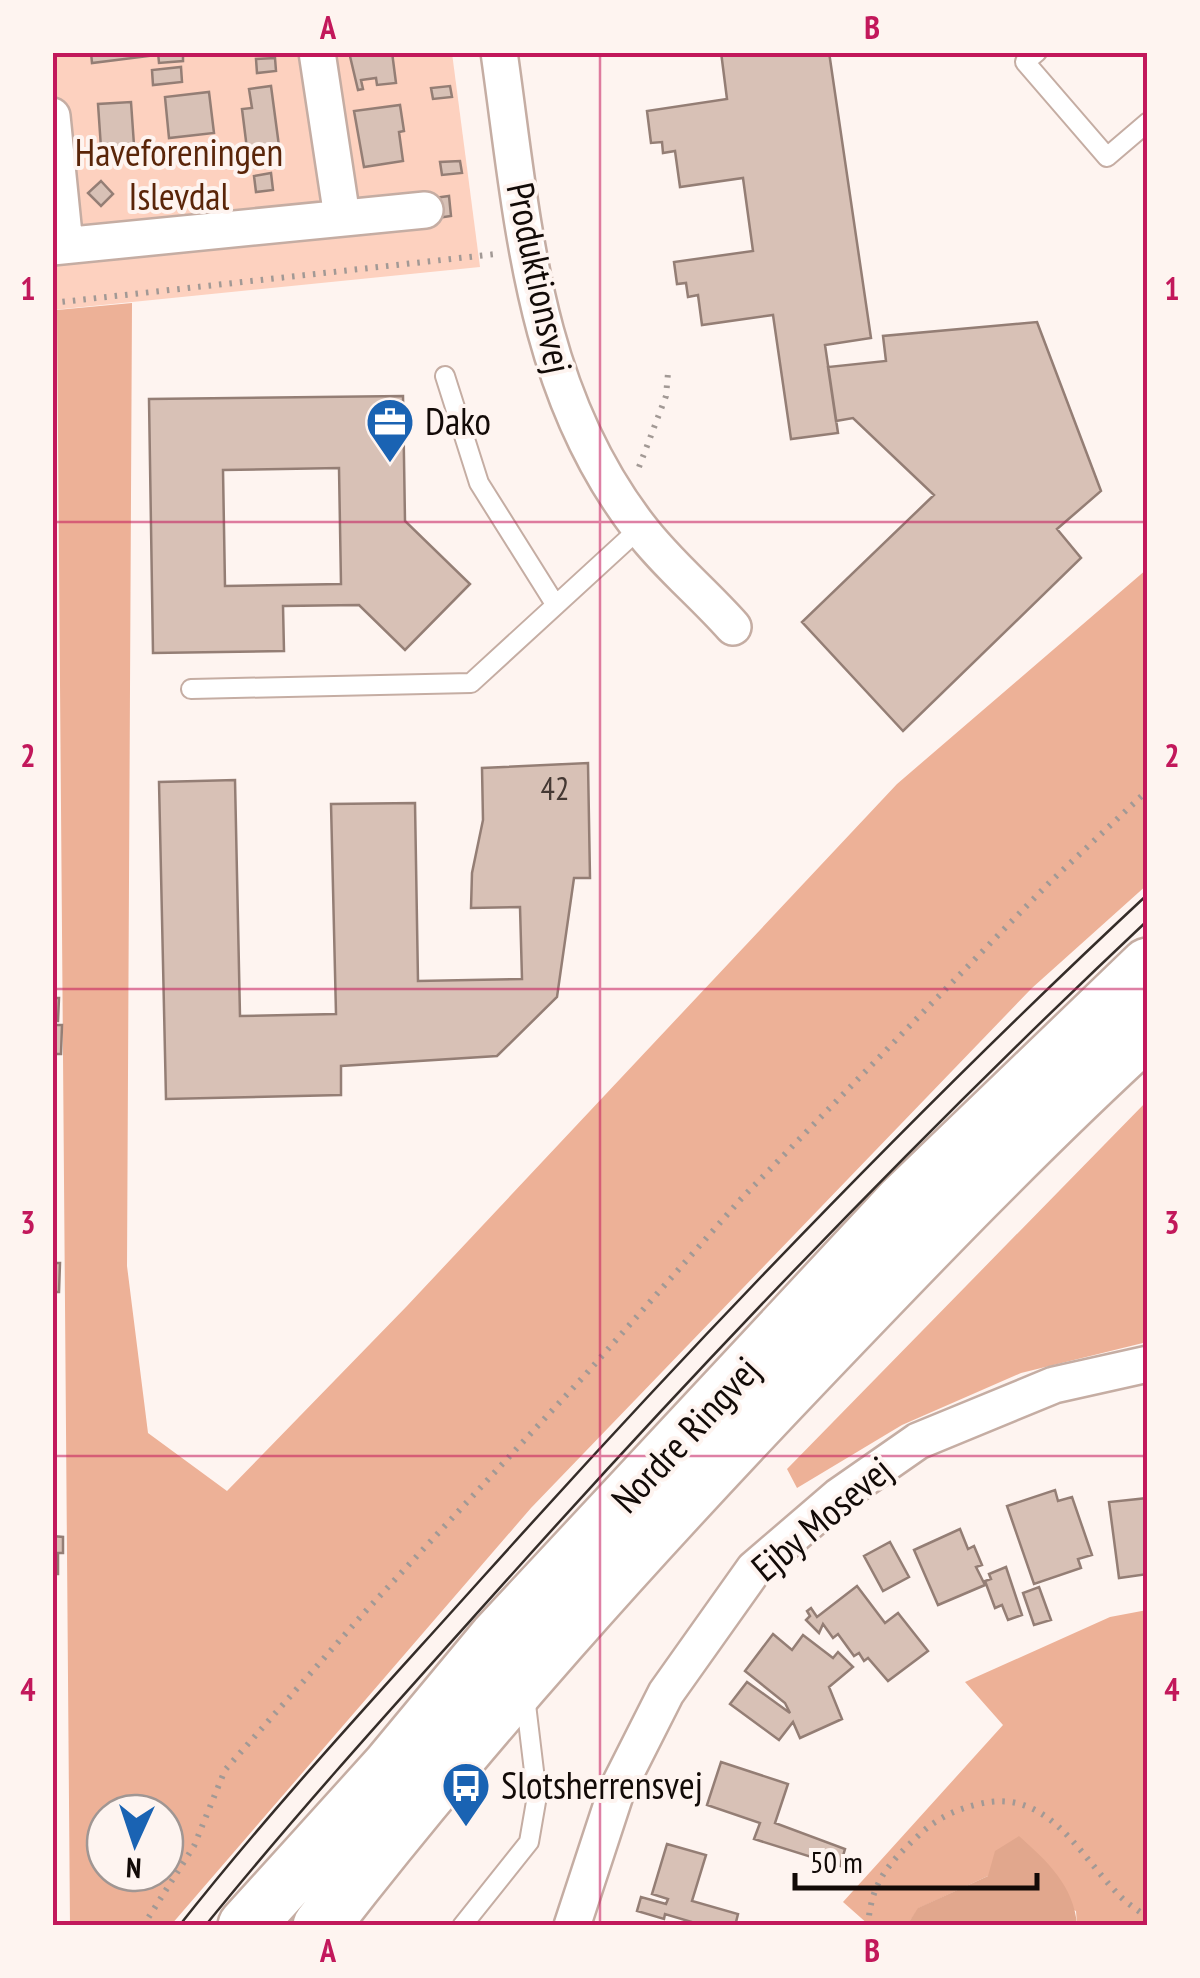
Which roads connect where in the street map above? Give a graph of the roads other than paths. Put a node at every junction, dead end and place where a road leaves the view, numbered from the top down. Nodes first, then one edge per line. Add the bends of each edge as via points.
1 (317, 52) edge
2 (499, 52) edge
3 (1036, 52) edge
4 (52, 116) edge
5 (1148, 122) edge
6 (425, 210) dead end
7 (342, 217) junction
8 (59, 246) edge
9 (445, 376) dead end
10 (640, 528) junction
11 (555, 604) junction
12 (733, 627) dead end
13 (191, 690) dead end
14 (1148, 966) edge
15 (1148, 1029) edge
16 (1148, 1364) edge
17 (523, 1680) junction
18 (246, 1926) edge
19 (321, 1926) edge
20 (462, 1926) edge
21 (572, 1926) edge

1 - 7 street
2 - 10 street, Produktionsvej via 540,321 591,455
3 - 5 lane via 1025,62 1107,157
4 - 8 street
6 - 7 street
7 - 8 street
9 - 11 lane via 479,483
10 - 11 lane
10 - 12 street, Produktionsvej
11 - 13 lane via 471,684
14 - 18 main road, Nordre Ringvej via 903,1202 497,1638
15 - 17 main road, Nordre Ringvej via 928,1244
16 - 21 street, Ejby Mosevej via 1054,1385 918,1441 839,1496 754,1570 666,1693 616,1792
17 - 19 main road, Nordre Ringvej
17 - 20 lane via 537,1796 528,1842

